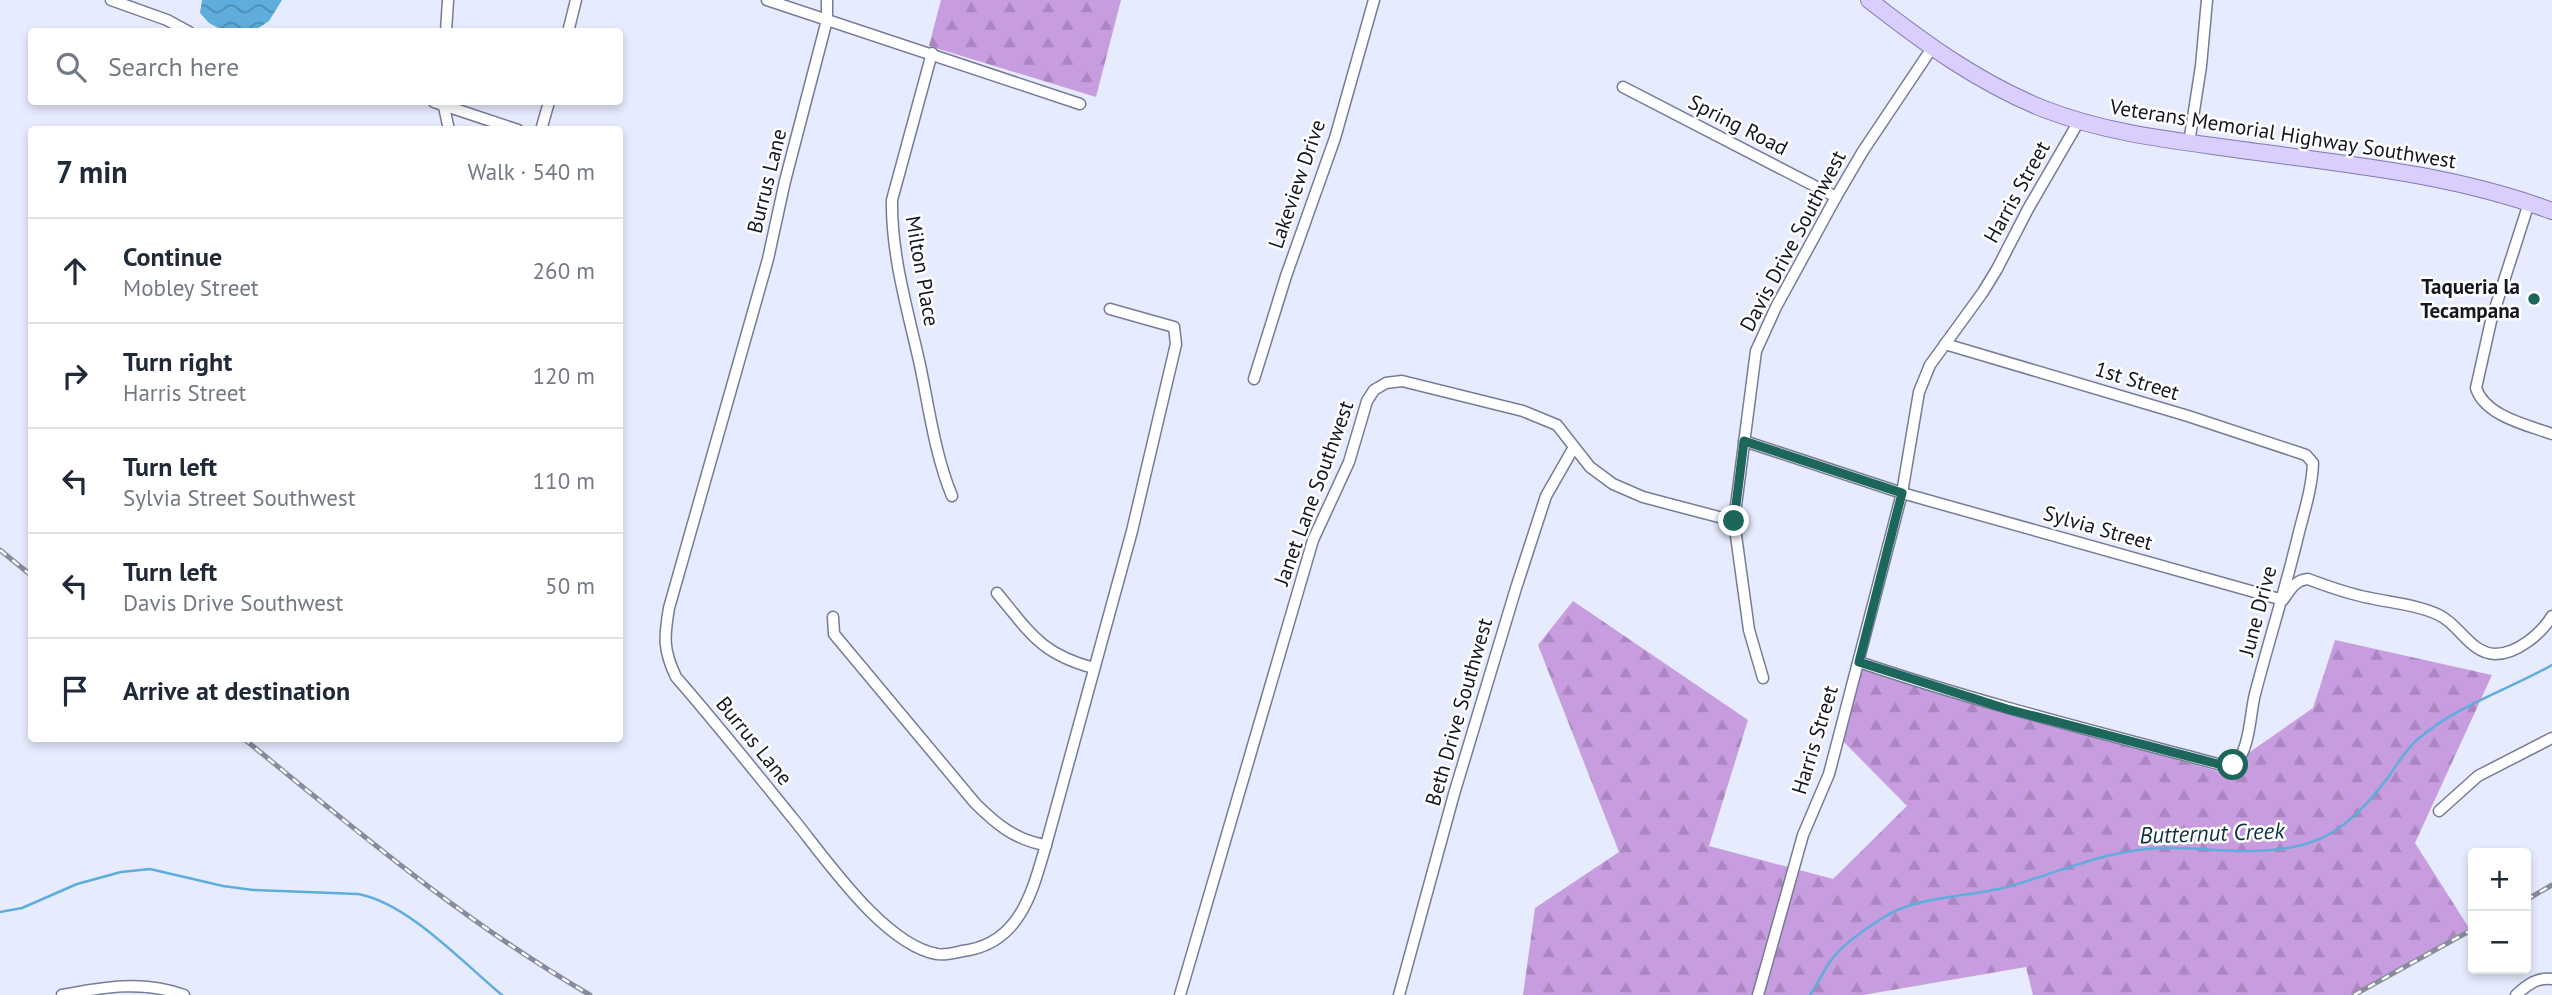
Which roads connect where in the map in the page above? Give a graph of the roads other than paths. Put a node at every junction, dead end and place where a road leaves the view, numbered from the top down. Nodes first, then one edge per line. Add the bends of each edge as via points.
1 (111, 0) edge
2 (447, 0) edge
3 (576, 0) edge
4 (767, 0) edge
5 (827, 0) edge
6 (1374, 0) edge
7 (1869, 0) edge
8 (2207, 0) edge
9 (130, 3) edge
10 (827, 20) junction
11 (182, 28) edge
12 (446, 28) edge
13 (569, 28) edge
14 (1932, 48) junction
15 (932, 53) junction
16 (1623, 87) dead end
17 (1080, 104) dead end
18 (441, 105) edge
19 (448, 105) edge
20 (548, 105) edge
21 (2079, 121) junction
22 (448, 126) edge
23 (507, 126) edge
24 (542, 126) edge
25 (2189, 143) junction
26 (1836, 197) junction
27 (2529, 203) junction
28 (2552, 211) edge
29 (1110, 309) dead end
30 (1945, 344) junction
31 (1254, 379) dead end
32 (2552, 434) edge
33 (1744, 441) junction
34 (1574, 447) junction
35 (2313, 463) joint
36 (1902, 493) junction
37 (952, 496) dead end
38 (1734, 521) junction
39 (997, 593) dead end
40 (2283, 600) junction
41 (2552, 616) edge
42 (832, 617) dead end
43 (1859, 662) junction
44 (1094, 668) junction
45 (1762, 678) dead end
46 (2552, 738) edge
47 (2439, 811) dead end
48 (1046, 845) junction
49 (2552, 979) edge
50 (62, 995) edge
51 (184, 995) edge
52 (1180, 995) edge
53 (1399, 995) edge
54 (1758, 995) edge
55 (2516, 995) edge

1 - 9 street
2 - 12 street
3 - 13 street
4 - 10 street
5 - 10 street, Burrus Lane
6 - 31 street, Lakeview Drive via 1335,138
7 - 14 main road, Veterans Memorial Highway Southwest
8 - 25 street
9 - 11 street
10 - 15 street
10 - 48 street, Burrus Lane via 768,259 669,608 666,657 676,677 853,892 896,936 921,949 940,955 976,948 1001,935 1021,916
14 - 21 main road, Veterans Memorial Highway Southwest via 2010,94
14 - 26 street, Davis Drive Southwest
15 - 17 street
15 - 37 street, Milton Place via 892,200 892,219 932,425
16 - 26 street, Spring Road
18 - 22 street
19 - 23 street
20 - 24 street
21 - 25 main road, Veterans Memorial Highway Southwest
21 - 30 street, Harris Street via 1983,292
25 - 27 main road, Veterans Memorial Highway Southwest via 2433,177
26 - 33 street, Davis Drive Southwest via 1756,351
27 - 28 main road, Veterans Memorial Highway Southwest
27 - 32 street via 2491,321 2476,388 2488,407
29 - 44 street, Burrus Lane via 1174,327 1176,344
30 - 35 street, 1st Street via 2214,425 2306,455
30 - 36 street, Harris Street via 1919,392
33 - 36 street, Sylvia Street
33 - 38 street, Davis Drive Southwest
34 - 38 street, Janet Lane Southwest via 1614,485
34 - 52 street, Janet Lane Southwest via 1557,425 1523,411 1402,381 1374,390 1349,462 1313,540
34 - 53 street, Beth Drive Southwest via 1546,496 1516,588
35 - 40 street, June Drive
36 - 40 street, Sylvia Street
36 - 43 street, Harris Street
38 - 45 street, Davis Drive Southwest via 1749,630
39 - 44 street via 1041,645 1069,662
40 - 41 street via 2295,584 2308,579 2430,611 2491,654 2504,654 2525,644
40 - 43 street, June Drive via 2244,748 2233,765 2007,709
42 - 48 street via 834,634 975,803 1014,836
43 - 54 street, Harris Street via 1829,774 1803,835
44 - 48 street, Burrus Lane
46 - 47 street via 2478,776
49 - 55 street via 2528,984
50 - 51 street via 136,985

